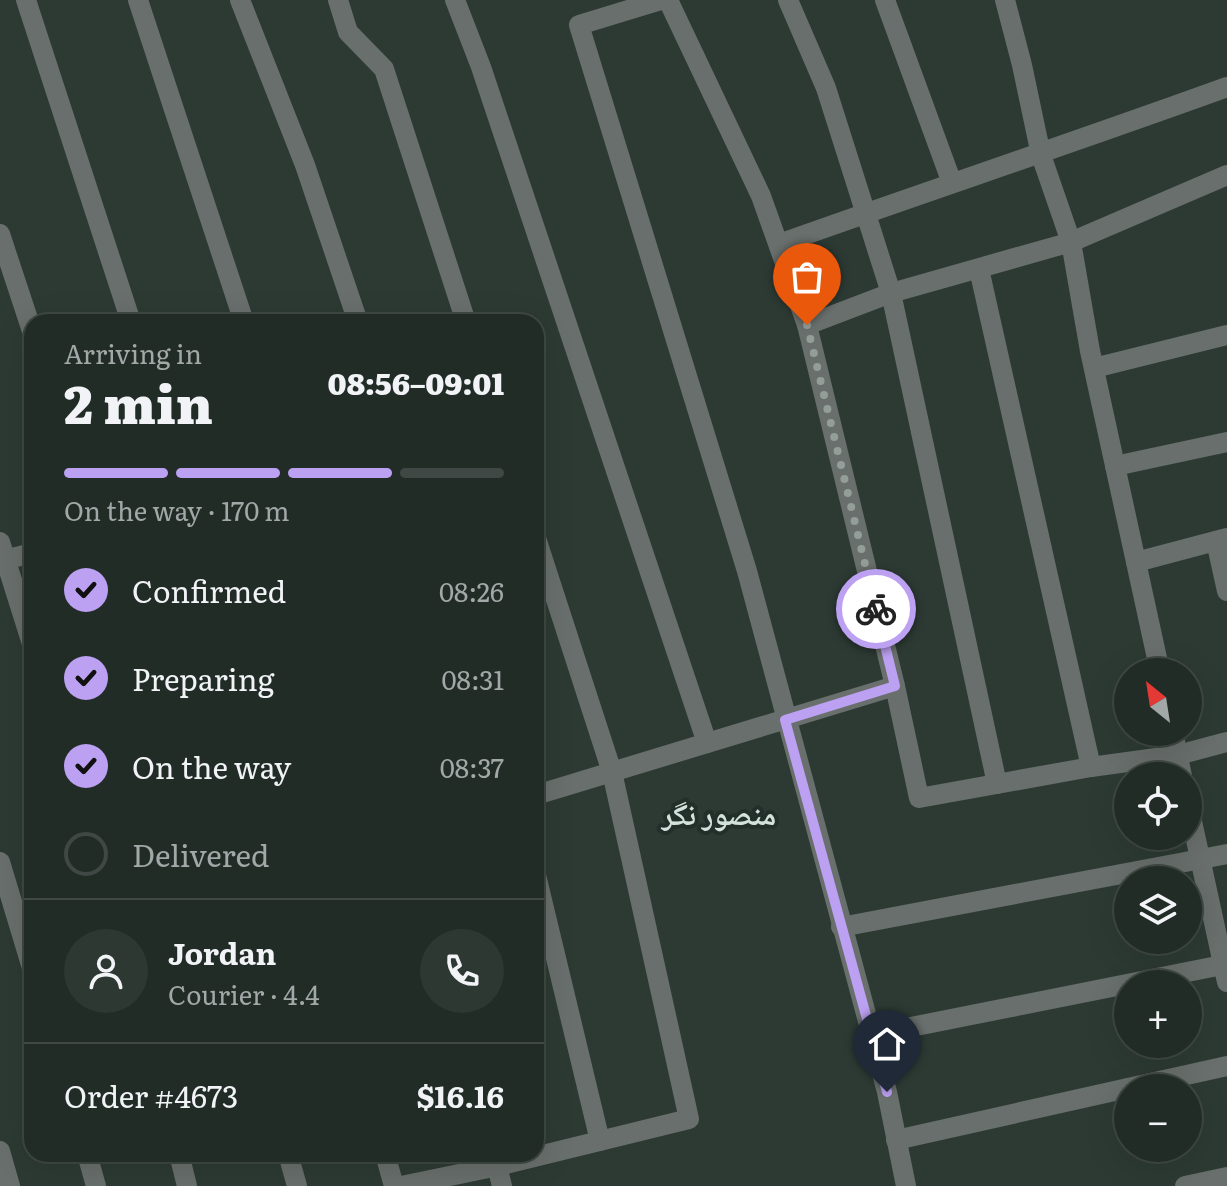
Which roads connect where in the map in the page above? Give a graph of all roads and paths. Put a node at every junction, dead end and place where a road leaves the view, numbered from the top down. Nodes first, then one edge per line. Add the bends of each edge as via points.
1 (26, 0) edge
2 (138, 0) edge
3 (240, 0) edge
4 (338, 0) edge
5 (455, 0) edge
6 (661, 0) edge
7 (668, 0) edge
8 (788, 0) edge
9 (885, 0) edge
10 (1005, 0) edge
11 (1227, 87) edge
12 (1041, 155) junction
13 (1227, 175) edge
14 (952, 183) junction
15 (866, 213) junction
16 (0, 234) edge
17 (1071, 242) junction
18 (779, 244) junction
19 (979, 269) junction
20 (891, 293) junction
21 (26, 314) edge
22 (128, 314) edge
23 (241, 314) edge
24 (355, 314) edge
25 (463, 314) edge
26 (807, 325) junction
27 (1227, 335) edge
28 (1094, 368) junction
29 (1227, 442) edge
30 (1115, 466) junction
31 (1221, 540) edge
32 (24, 553) edge
33 (2, 554) edge
34 (1136, 562) junction
35 (544, 563) edge
36 (1227, 591) edge
37 (24, 620) edge
38 (1157, 658) edge
39 (895, 686) junction
40 (785, 720) junction
41 (1227, 742) edge
42 (707, 743) junction
43 (1176, 746) edge
44 (1178, 755) junction
45 (1179, 762) edge
46 (1091, 767) junction
47 (612, 772) junction
48 (997, 784) junction
49 (544, 793) edge
50 (1198, 850) edge
51 (1227, 854) edge
52 (1200, 860) junction
53 (0, 862) edge
54 (544, 908) edge
55 (841, 927) junction
56 (17, 928) edge
57 (1226, 970) edge
58 (871, 1035) junction
59 (1227, 1066) edge
60 (1191, 1074) edge
61 (1114, 1091) edge
62 (896, 1140) junction
63 (600, 1141) junction
64 (0, 1151) edge
65 (544, 1156) edge
66 (89, 1162) edge
67 (181, 1162) edge
68 (290, 1162) edge
69 (387, 1162) edge
70 (524, 1162) edge
71 (498, 1169) edge
72 (1227, 1177) edge
73 (10, 1186) edge
74 (96, 1186) edge
75 (187, 1186) edge
76 (297, 1186) edge
77 (394, 1186) edge
78 (401, 1186) edge
79 (906, 1186) edge
80 (1185, 1186) edge

1 - 22 street
2 - 23 street
3 - 24 street via 305,165
4 - 25 street via 348,32 384,69
5 - 42 street
6 - 40 street via 579,25 747,571
7 - 18 street
8 - 15 street via 826,88
9 - 14 street
10 - 12 street
11 - 12 street
12 - 14 street
12 - 17 street
13 - 17 street
14 - 15 street
15 - 18 street
15 - 20 street
16 - 21 street
17 - 19 street
17 - 28 street
18 - 26 street
19 - 20 street
19 - 46 street
20 - 26 street
20 - 48 street
26 - 39 street
27 - 28 street
28 - 30 street
29 - 30 street
30 - 34 street
31 - 34 street
31 - 36 street
32 - 33 street
33 - 37 street
34 - 38 street
35 - 47 street
39 - 40 street
39 - 48 street via 919,798
40 - 42 street
40 - 55 street
41 - 44 street
42 - 47 street
43 - 44 street
44 - 45 street
44 - 46 street
46 - 48 street
47 - 49 street
47 - 63 street via 689,1119
50 - 52 street
51 - 52 street
52 - 55 street
52 - 57 street
53 - 56 street
54 - 63 street
55 - 58 street
57 - 58 street
58 - 62 street
59 - 60 street
61 - 62 street
62 - 79 street
63 - 65 street
64 - 73 street
66 - 74 street
67 - 75 street
68 - 76 street
69 - 77 street
70 - 71 street
71 - 78 street
72 - 80 street

